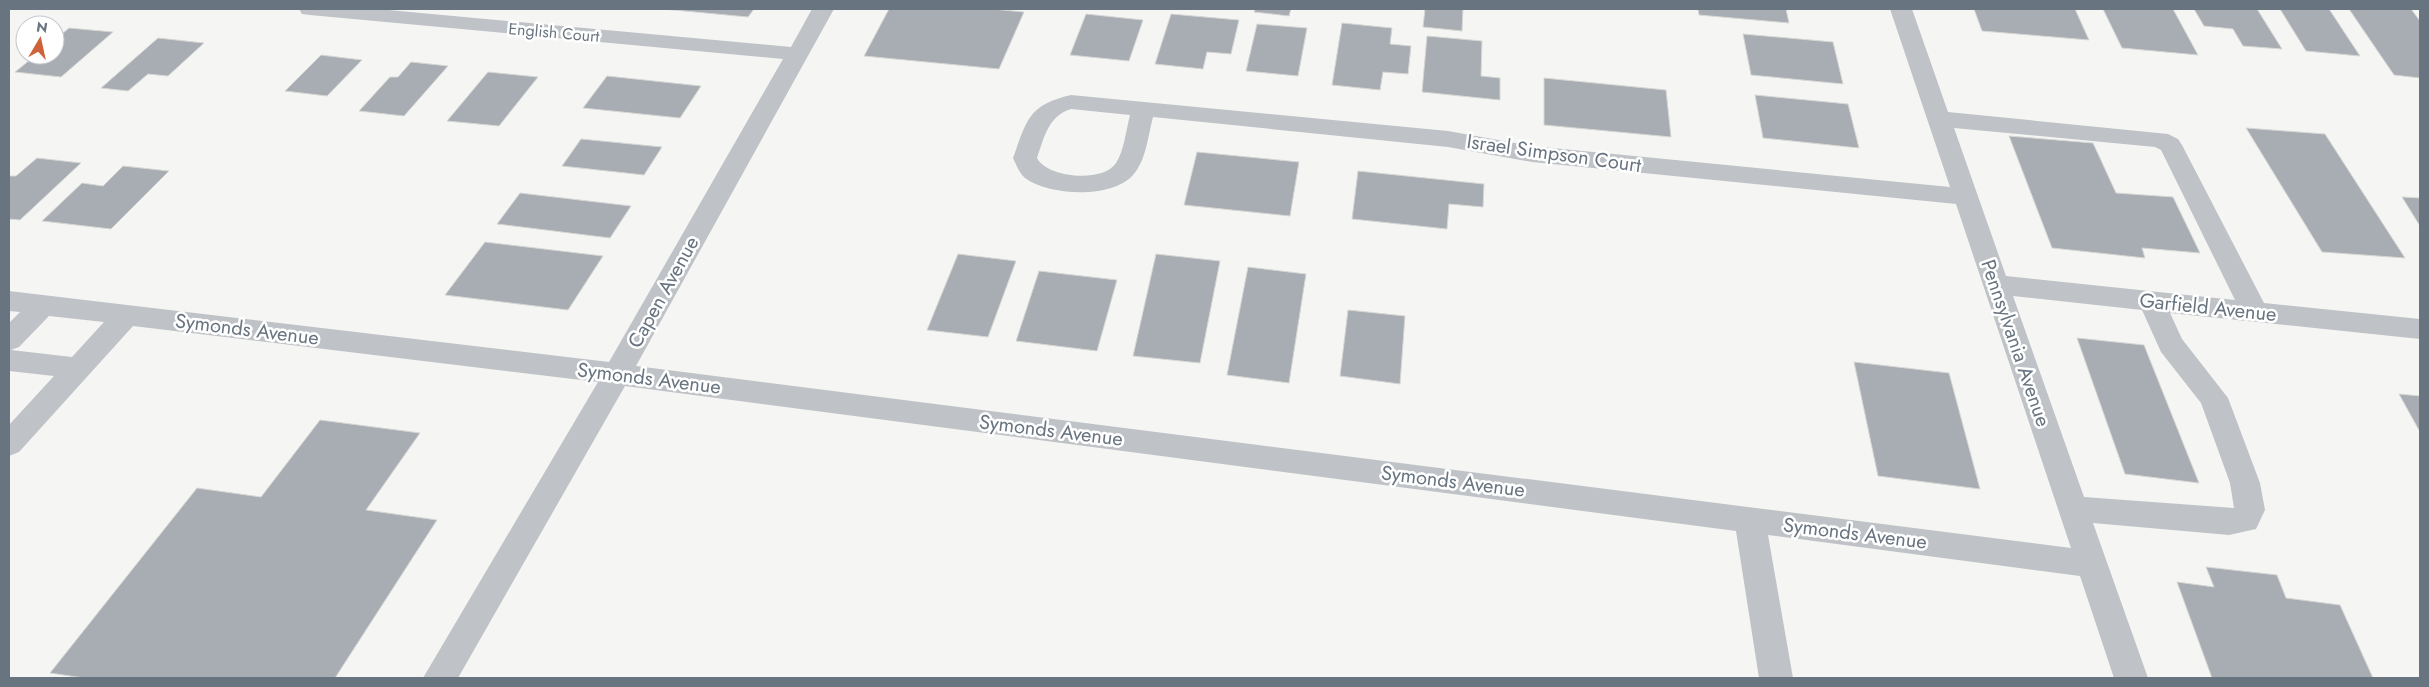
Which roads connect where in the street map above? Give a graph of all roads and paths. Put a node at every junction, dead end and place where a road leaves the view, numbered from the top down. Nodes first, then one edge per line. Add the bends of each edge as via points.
1 (310, 9) edge
2 (823, 9) edge
3 (1901, 9) edge
4 (798, 54) junction
5 (1143, 109) junction
6 (1939, 119) junction
7 (1966, 197) junction
8 (1996, 285) junction
9 (9, 301) edge
10 (2151, 301) junction
11 (44, 305) junction
12 (2254, 312) junction
13 (128, 314) junction
14 (2420, 329) edge
15 (9, 340) edge
16 (9, 360) edge
17 (78, 368) junction
18 (617, 374) junction
19 (9, 444) edge
20 (2074, 509) junction
21 (1750, 520) junction
22 (2093, 564) junction
23 (440, 678) edge
24 (1776, 678) edge
25 (2131, 678) edge

1 - 4 street, English Court
2 - 4 street, Capen Avenue
3 - 6 street, Pennsylvania Avenue
4 - 18 street, Capen Avenue
5 - 5 street, Israel Simpson Court via 1071,102 1054,105 1042,115 1025,158 1031,170 1048,179 1094,184 1112,180 1126,168
5 - 7 street, Israel Simpson Court via 1448,139 1532,154
6 - 7 street, Pennsylvania Avenue
6 - 12 street via 2160,140 2170,145
7 - 8 street, Pennsylvania Avenue
8 - 10 street, Garfield Avenue
8 - 20 street, Pennsylvania Avenue
9 - 11 street, Symonds Avenue
10 - 12 street, Garfield Avenue
10 - 20 street via 2171,345 2214,398 2245,483 2250,510 2245,520 2229,522
11 - 13 street, Symonds Avenue
11 - 15 street
12 - 14 street, Garfield Avenue
13 - 17 street
13 - 18 street, Symonds Avenue
16 - 17 street
17 - 19 street
18 - 21 street, Symonds Avenue
18 - 23 street, Capen Avenue
20 - 22 street, Pennsylvania Avenue
21 - 22 street, Symonds Avenue
21 - 24 street
22 - 25 street, Pennsylvania Avenue

